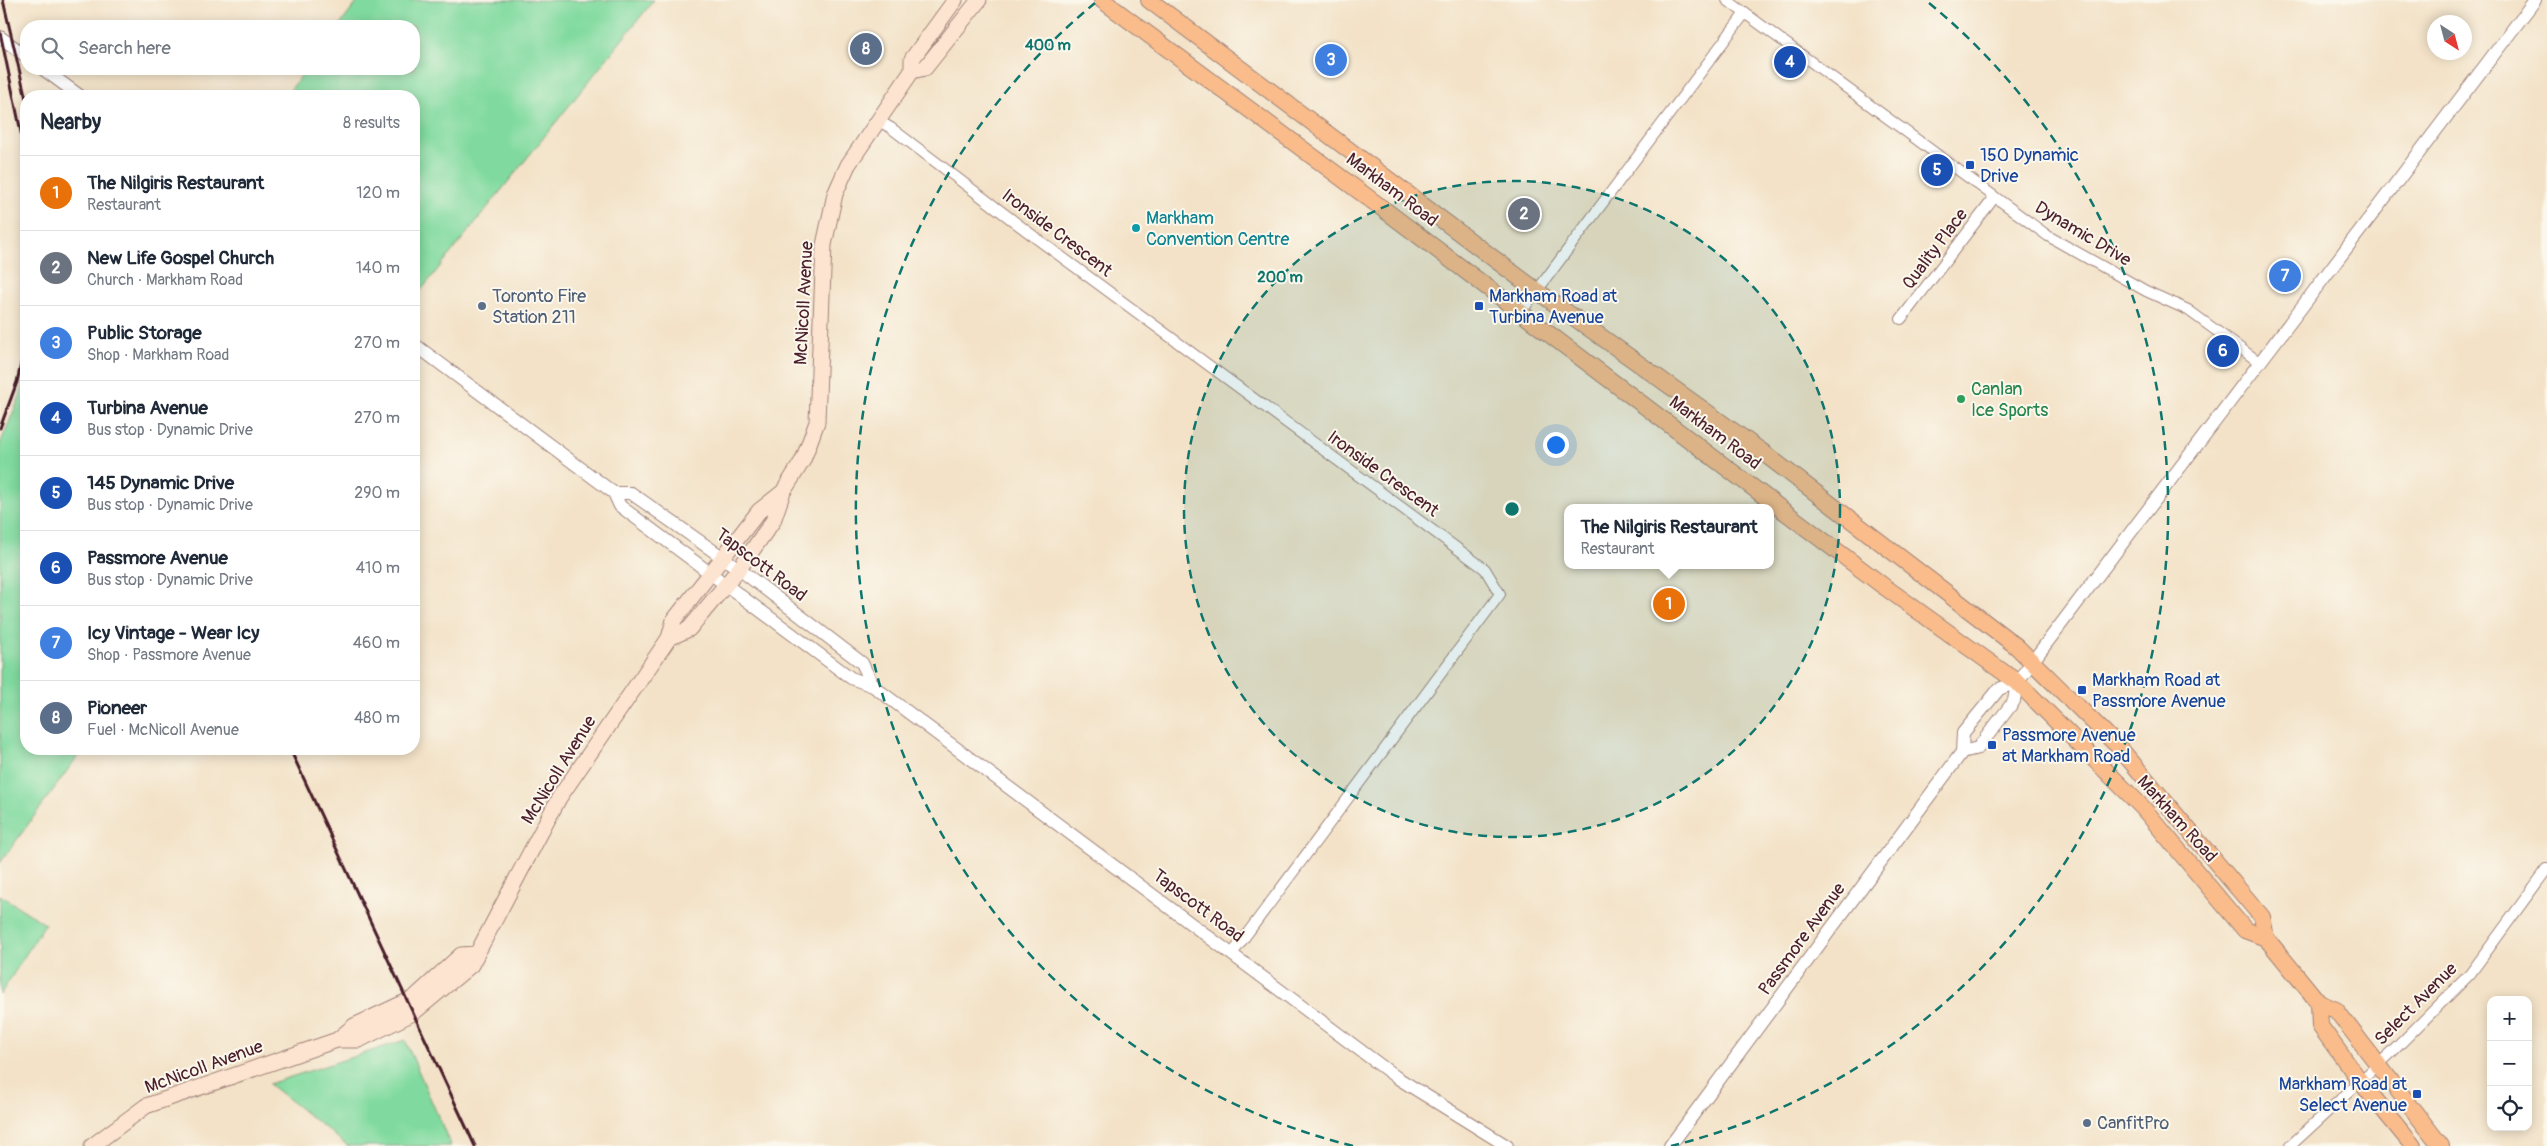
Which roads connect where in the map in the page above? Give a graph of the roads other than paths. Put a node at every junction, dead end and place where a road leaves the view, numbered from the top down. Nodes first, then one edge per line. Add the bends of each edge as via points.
1 (955, 0) edge
2 (979, 0) edge
3 (1102, 0) edge
4 (1148, 0) edge
5 (1727, 0) edge
6 (2534, 0) edge
7 (1744, 13) junction
8 (0, 37) edge
9 (20, 52) edge
10 (912, 71) junction
11 (51, 75) edge
12 (72, 90) edge
13 (877, 120) junction
14 (1994, 198) junction
15 (1537, 291) junction
16 (1521, 312) junction
17 (1901, 319) dead end
18 (420, 348) edge
19 (2258, 362) junction
20 (783, 492) junction
21 (614, 493) junction
22 (724, 558) junction
23 (739, 569) junction
24 (711, 574) junction
25 (726, 585) junction
26 (669, 638) junction
27 (2033, 662) junction
28 (2017, 682) junction
29 (873, 686) junction
30 (1962, 752) junction
31 (2547, 869) edge
32 (2266, 938) junction
33 (1232, 954) junction
34 (2319, 1003) junction
35 (2378, 1065) junction
36 (2360, 1081) junction
37 (92, 1146) edge
38 (1507, 1146) edge
39 (1670, 1146) edge
40 (2290, 1146) edge
41 (2413, 1146) edge
42 (2441, 1146) edge

1 - 10 main road, McNicoll Avenue via 912,58
2 - 10 main road, McNicoll Avenue via 925,68
3 - 16 main road, Markham Road
4 - 15 main road, Markham Road
5 - 7 street, Dynamic Drive
6 - 19 street, Passmore Avenue
7 - 14 street, Dynamic Drive
7 - 15 street
8 - 9 street
10 - 13 main road, McNicoll Avenue
11 - 12 street
13 - 20 main road, McNicoll Avenue via 848,165 835,194 824,245 817,422 803,460
13 - 33 street, Ironside Crescent via 1485,569 1500,594
14 - 17 street, Quality Place
14 - 19 street, Dynamic Drive via 2048,236 2146,291 2188,310
15 - 16 street
15 - 27 main road, Markham Road via 1761,451
16 - 28 main road, Markham Road via 1882,585
18 - 21 street, Tapscott Road
19 - 27 street, Passmore Avenue
20 - 22 main road, McNicoll Avenue via 759,511
20 - 23 main road, McNicoll Avenue via 773,521
21 - 22 street, Tapscott Road via 630,493
21 - 24 street, Tapscott Road via 620,506
22 - 23 street, Tapscott Road
22 - 24 main road, McNicoll Avenue
23 - 25 main road, McNicoll Avenue
23 - 29 street, Tapscott Road via 862,663
24 - 25 street, Tapscott Road
24 - 26 main road, McNicoll Avenue via 674,620
25 - 26 main road, McNicoll Avenue via 689,629
25 - 29 street, Tapscott Road via 851,678
26 - 37 main road, McNicoll Avenue via 559,798 476,954 461,955 414,998 354,1026 337,1040 146,1106
27 - 28 street, Passmore Avenue
27 - 32 main road, Markham Road via 2118,746 2262,917
28 - 30 street, Passmore Avenue via 2014,701 1978,748
28 - 30 street, Passmore Avenue via 1999,689 1963,733
28 - 32 main road, Markham Road via 2143,808 2245,930
29 - 33 street, Tapscott Road
30 - 39 street, Passmore Avenue
31 - 35 street, Select Avenue via 2470,974
32 - 34 main road, Markham Road
33 - 38 street, Tapscott Road via 1396,1077
34 - 35 main road, Markham Road via 2336,1010
34 - 36 main road via 2320,1026
35 - 36 street, Select Avenue
35 - 42 main road, Markham Road
36 - 40 street, Select Avenue
36 - 41 main road

